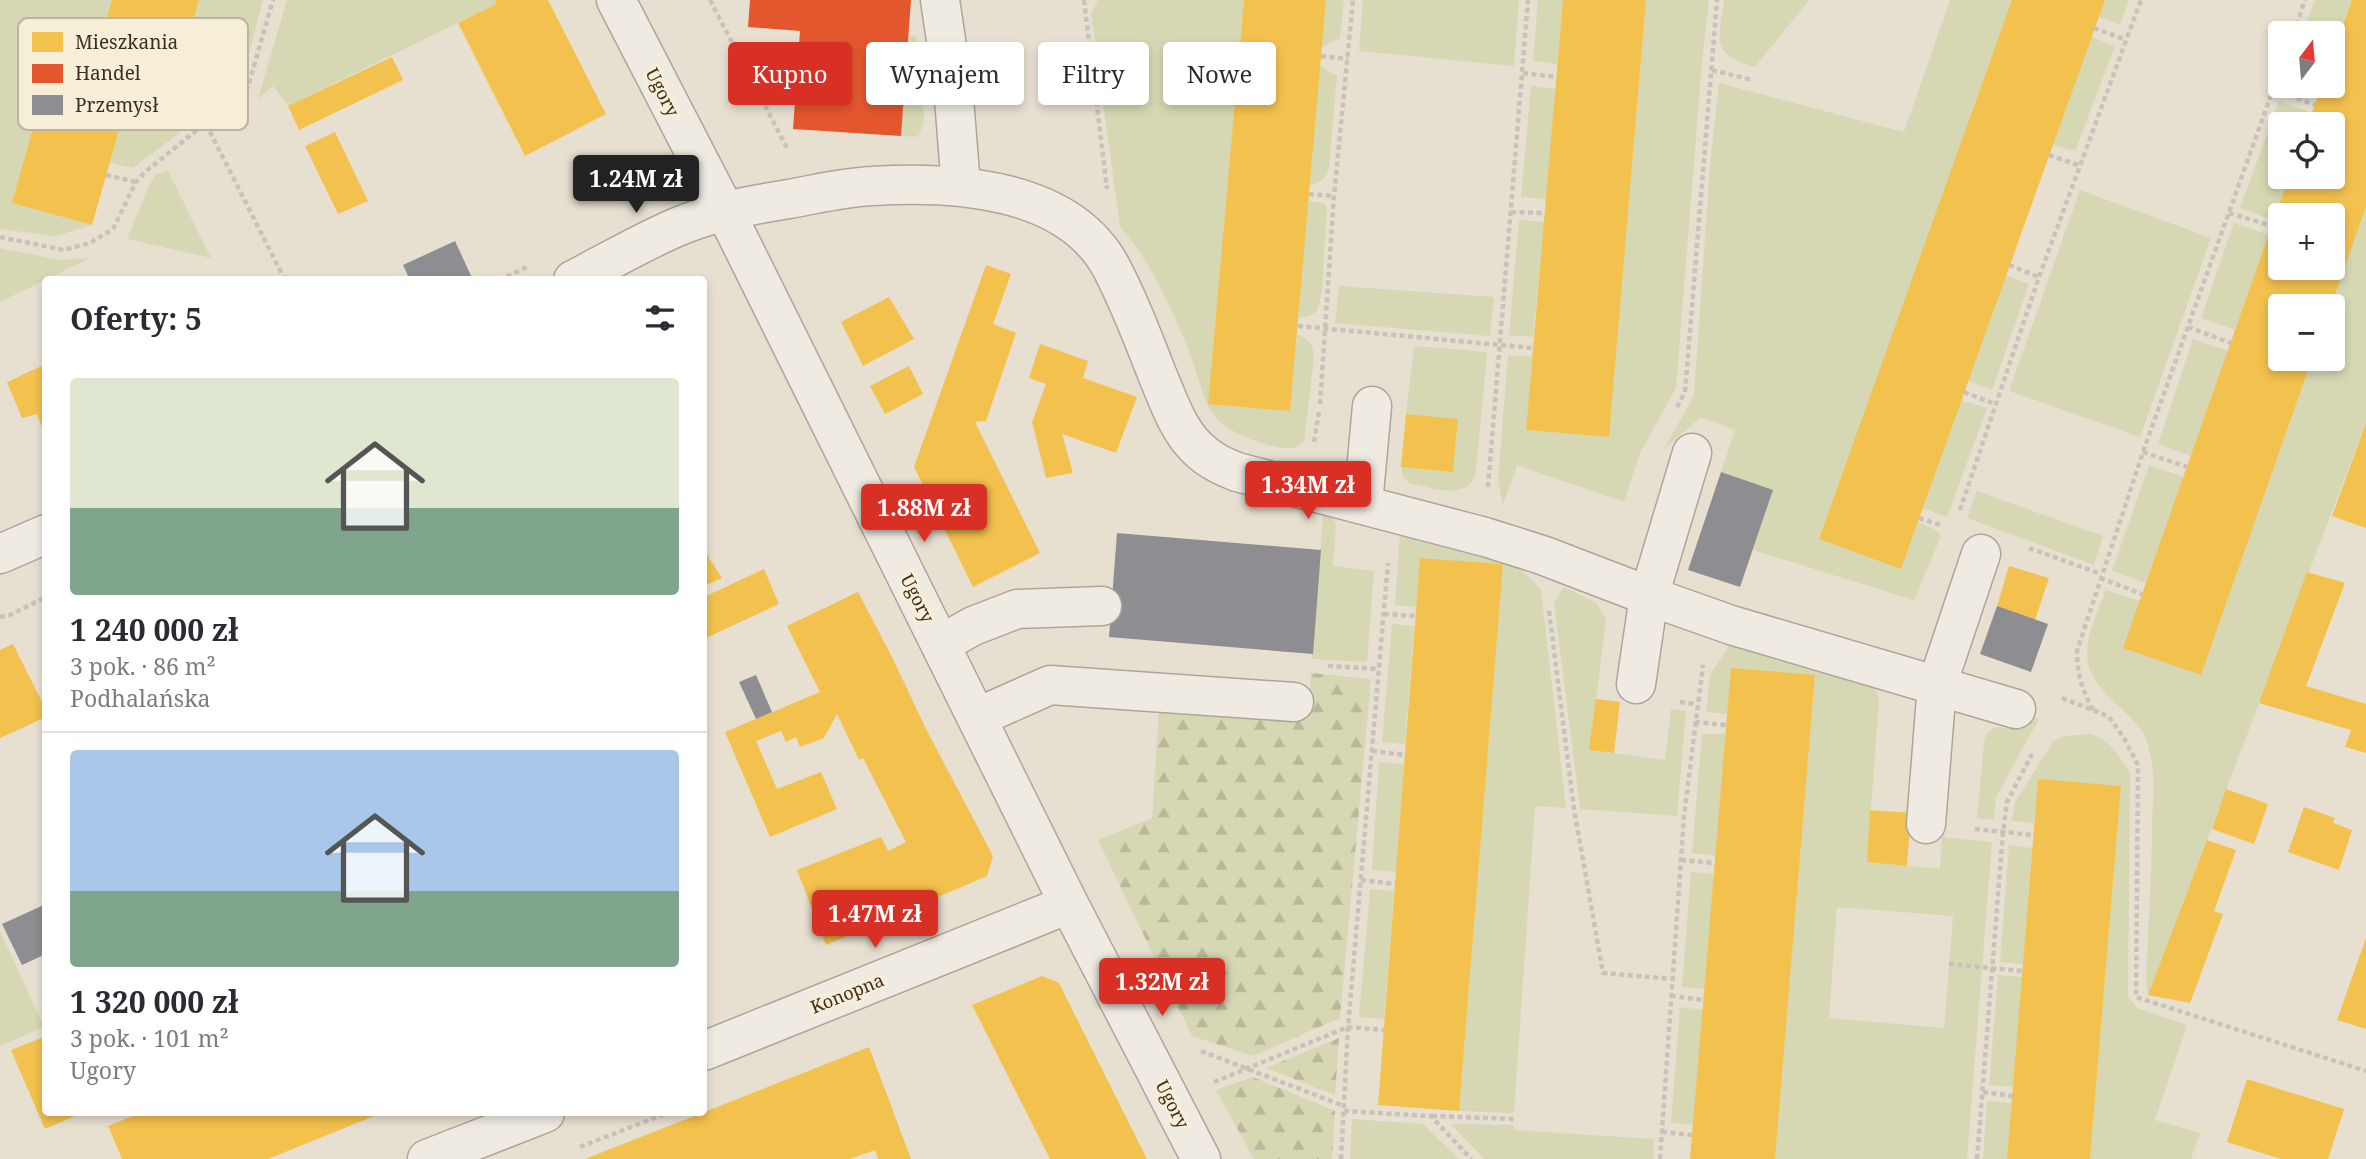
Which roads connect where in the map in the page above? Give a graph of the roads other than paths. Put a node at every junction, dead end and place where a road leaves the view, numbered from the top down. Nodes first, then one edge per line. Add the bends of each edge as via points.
1 (616, 0) edge
2 (940, 0) edge
3 (961, 187) junction
4 (725, 211) junction
5 (581, 276) edge
6 (1372, 406) dead end
7 (1692, 453) dead end
8 (1378, 507) junction
9 (42, 536) edge
10 (1968, 542) road end
11 (0, 555) edge
12 (1649, 596) junction
13 (1102, 606) dead end
14 (942, 644) junction
15 (1636, 684) dead end
16 (1937, 685) junction
17 (1294, 702) dead end
18 (2016, 709) dead end
19 (978, 717) junction
20 (1926, 824) dead end
21 (1069, 904) junction
22 (707, 1050) edge
23 (537, 1116) edge
24 (427, 1159) edge
25 (1202, 1159) edge

1 - 4 street, Ugory
2 - 3 street
3 - 4 street via 872,186
3 - 8 street via 1038,205 1091,240 1110,265 1176,419 1195,447 1237,472
4 - 5 street via 680,225
4 - 14 street, Ugory
6 - 8 street
7 - 12 street
8 - 12 street via 1542,555
9 - 11 street
10 - 16 street
12 - 15 street
12 - 16 street
13 - 14 street via 1017,609
14 - 19 street, Ugory
16 - 18 street
16 - 20 street
17 - 19 street via 1050,685
19 - 21 street, Ugory
21 - 22 street, Konopna
21 - 25 street, Ugory
23 - 24 street

